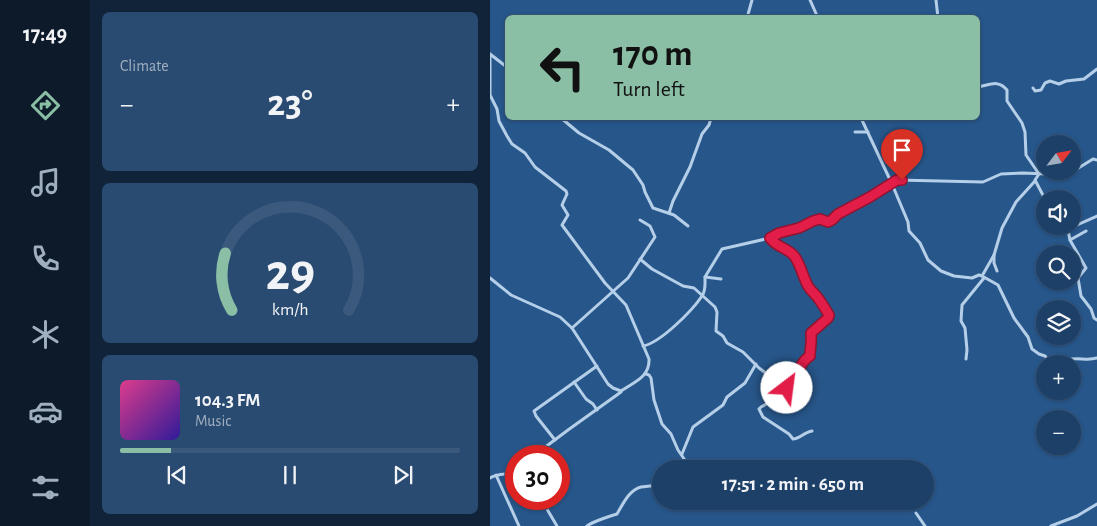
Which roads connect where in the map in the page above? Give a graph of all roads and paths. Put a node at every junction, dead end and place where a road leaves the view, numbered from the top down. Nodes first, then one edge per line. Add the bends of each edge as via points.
1 (752, 0) edge
2 (810, 0) edge
3 (936, 0) edge
4 (748, 15) edge
5 (817, 15) edge
6 (938, 15) edge
7 (490, 54) edge
8 (505, 66) edge
9 (1097, 69) edge
10 (980, 87) edge
11 (1034, 88) dead end
12 (563, 120) edge
13 (710, 120) edge
14 (862, 120) edge
15 (855, 132) dead end
16 (868, 132) junction
17 (1097, 160) edge
18 (1081, 166) edge
19 (1036, 170) edge
20 (1036, 174) edge
21 (1035, 180) joint
22 (892, 184) junction
23 (1040, 190) edge
24 (669, 213) junction
25 (1097, 216) edge
26 (640, 220) dead end
27 (1081, 222) edge
28 (688, 226) dead end
29 (1086, 231) dead end
30 (1069, 235) edge
31 (770, 238) junction
32 (1070, 240) junction
33 (994, 255) junction
34 (640, 259) junction
35 (997, 271) dead end
36 (705, 277) junction
37 (983, 277) junction
38 (490, 278) edge
39 (721, 279) dead end
40 (613, 290) junction
41 (703, 296) junction
42 (1097, 320) edge
43 (572, 328) junction
44 (643, 346) junction
45 (1042, 355) edge
46 (1097, 358) edge
47 (966, 359) dead end
48 (1081, 360) edge
49 (756, 364) junction
50 (597, 366) junction
51 (646, 374) junction
52 (574, 382) junction
53 (788, 383) junction
54 (621, 391) junction
55 (597, 410) junction
56 (812, 431) dead end
57 (556, 440) junction
58 (550, 445) edge
59 (682, 454) junction
60 (686, 460) edge
61 (496, 475) junction
62 (505, 475) edge
63 (490, 478) edge
64 (652, 486) edge
65 (1097, 504) edge
66 (548, 510) edge
67 (916, 513) dead end
68 (519, 526) edge
69 (557, 526) edge
70 (587, 526) edge
71 (925, 526) edge
72 (1051, 526) edge

1 - 4 street
2 - 5 street
3 - 6 street
7 - 8 street
7 - 40 street via 490,94 506,136 535,167 566,191 562,205 568,215 562,225
9 - 11 street via 1084,79 1059,84 1050,81 1045,82 1041,90 1034,91
10 - 19 street via 996,83 1007,90 1007,101 1025,132 1026,155
12 - 24 street via 633,170 653,208
13 - 24 street
14 - 16 street
15 - 16 street
16 - 22 street
17 - 18 street
20 - 22 street via 1001,174 984,182 897,180
21 - 23 street
21 - 33 street via 1016,202 1002,228
22 - 31 street via 828,222 820,219
22 - 37 street via 909,231 934,267 954,276
24 - 28 street
25 - 27 street
26 - 34 street via 650,226 655,237
29 - 32 street
30 - 32 street
31 - 36 street via 722,249
31 - 53 street via 794,256 811,292 829,315 811,333 810,356
32 - 42 street via 1086,268 1078,278 1081,296
33 - 35 street
33 - 37 street
34 - 40 street via 628,278
34 - 41 street via 652,269 683,286 694,288
36 - 39 street
36 - 41 street
37 - 45 street via 998,285 1032,349
37 - 47 street via 962,305
38 - 43 street via 511,295 560,317
40 - 43 street
40 - 44 street via 626,305
41 - 44 street via 675,326 650,345
41 - 49 street via 717,312 718,334
43 - 50 street
44 - 51 street via 650,367
46 - 48 street
49 - 53 street via 783,386
49 - 59 street via 723,405 693,427
50 - 52 street
50 - 54 street via 608,384
51 - 54 street
51 - 59 street via 651,378 662,424
52 - 55 street
52 - 57 street via 534,411
53 - 56 street via 782,395 759,409 759,413 793,439
54 - 55 street
55 - 57 street
57 - 58 street
59 - 60 street
61 - 62 street
61 - 63 street
61 - 68 street
64 - 70 street via 640,488 628,496 617,514
65 - 72 street
66 - 69 street
67 - 71 street

